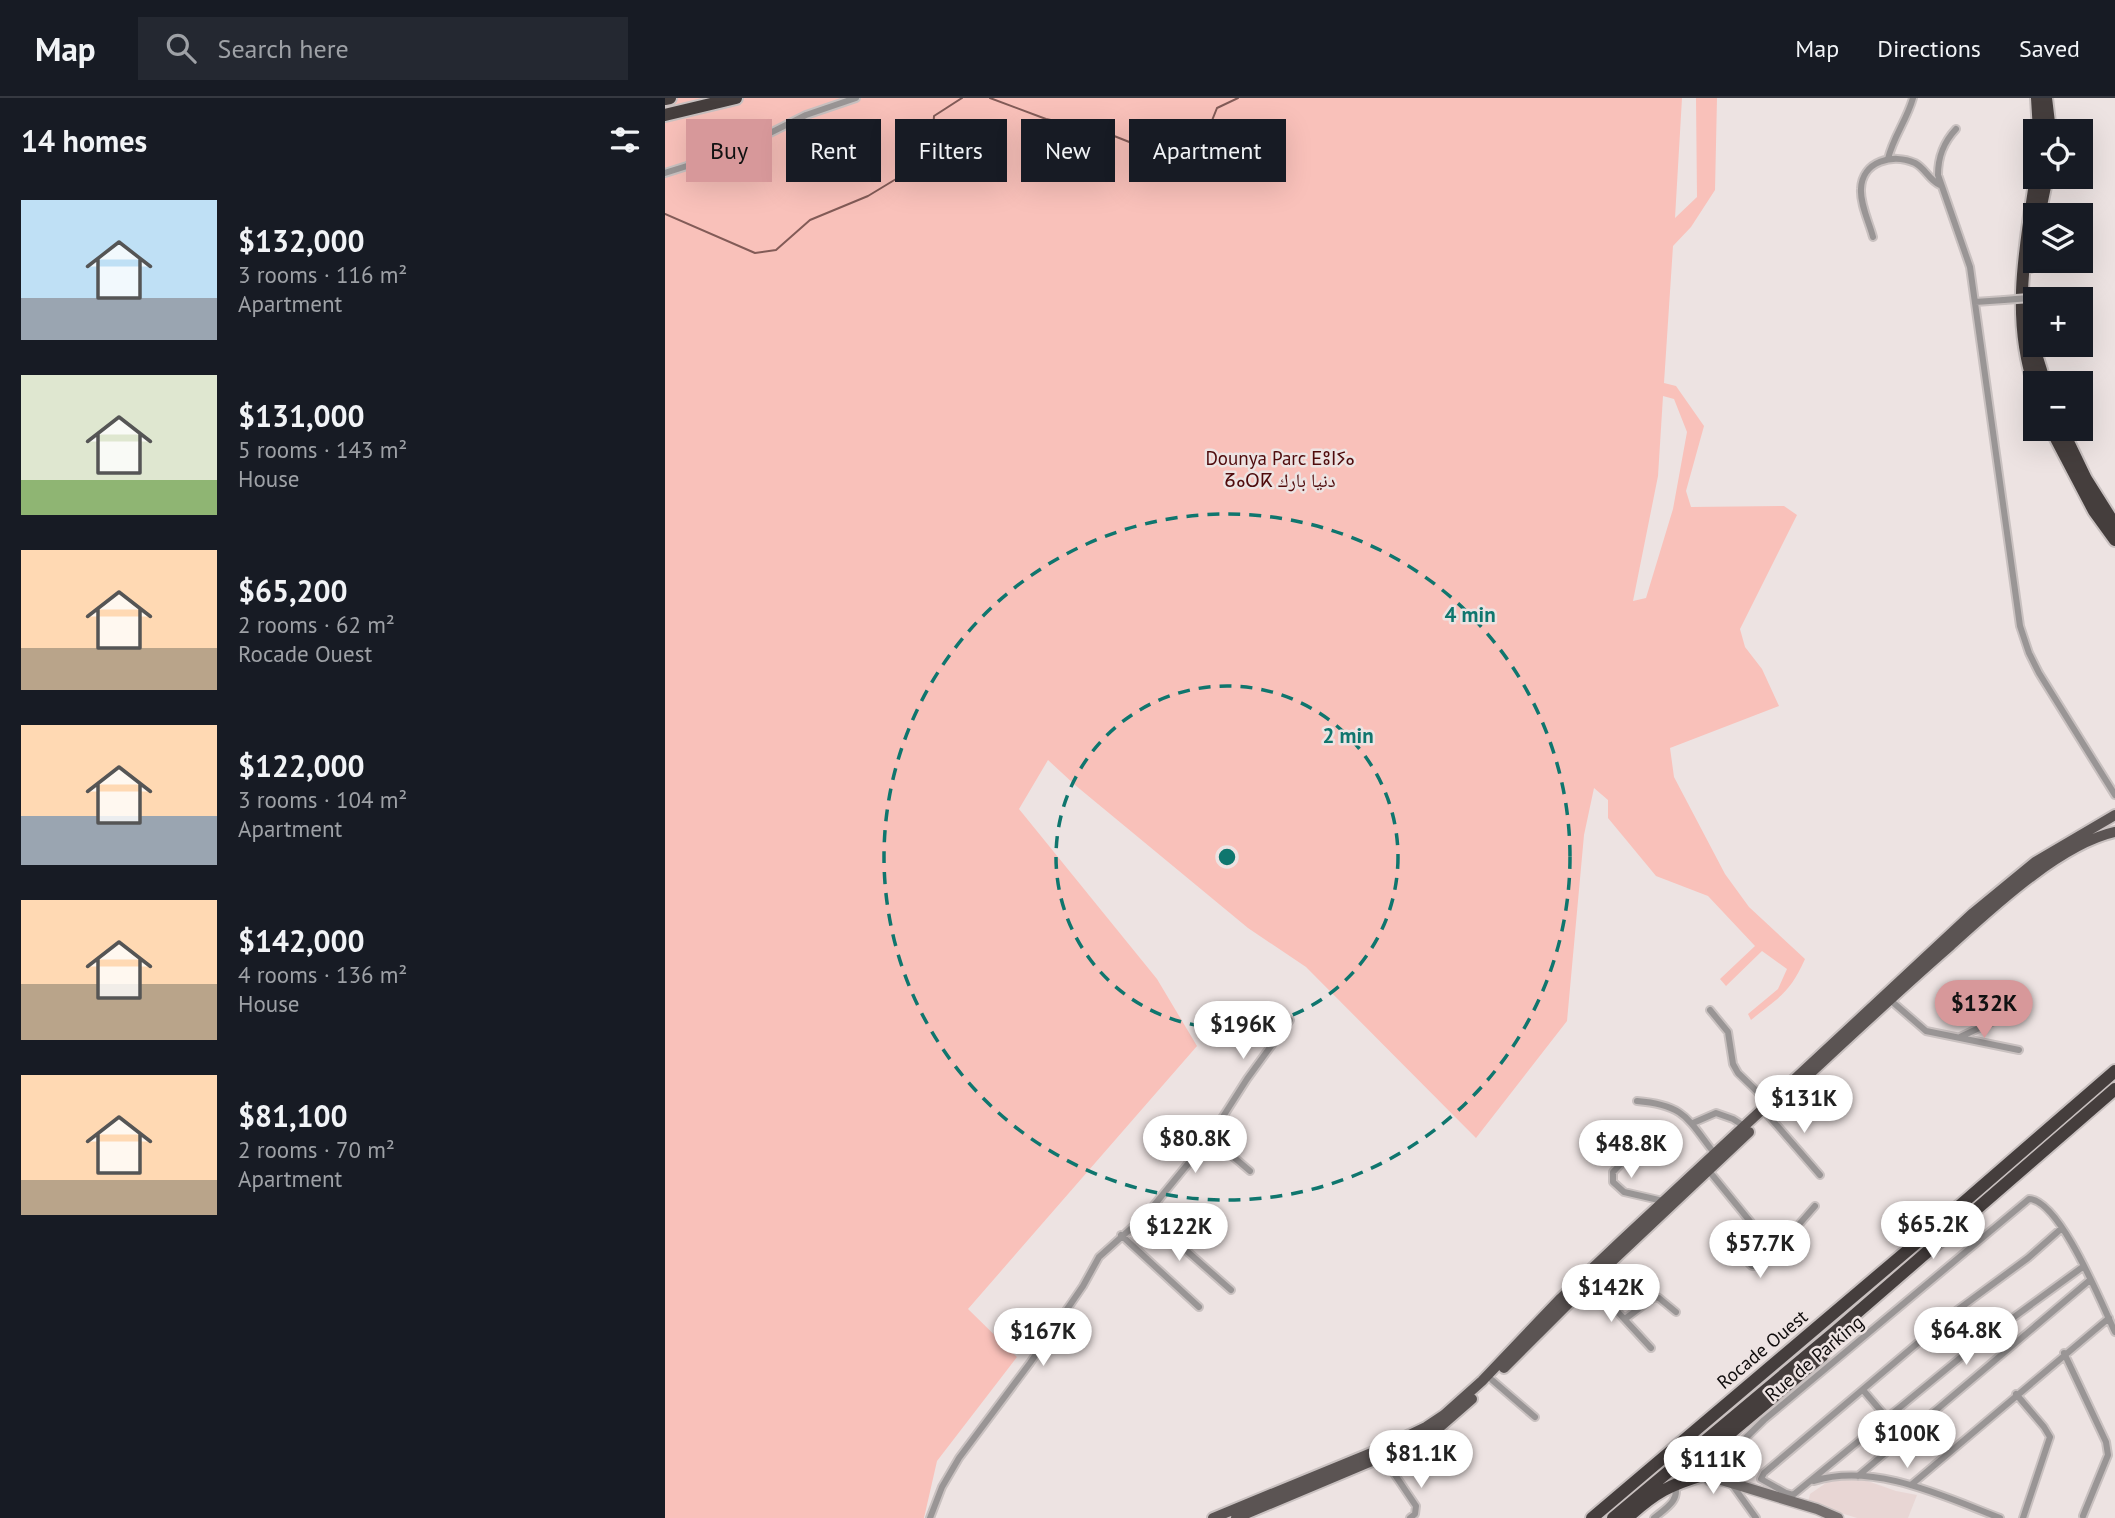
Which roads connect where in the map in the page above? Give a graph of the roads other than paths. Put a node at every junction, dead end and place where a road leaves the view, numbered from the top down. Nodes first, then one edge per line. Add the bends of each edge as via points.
1 (736, 98) edge
2 (856, 98) edge
3 (1913, 98) edge
4 (2038, 98) edge
5 (2046, 98) edge
6 (665, 114) edge
7 (2039, 119) edge
8 (2049, 119) edge
9 (1956, 130) dead end
10 (1888, 159) junction
11 (665, 173) edge
12 (1940, 184) junction
13 (2034, 189) edge
14 (1873, 237) dead end
15 (2029, 273) edge
16 (2023, 298) edge
17 (1975, 302) junction
18 (2031, 371) edge
19 (2041, 371) edge
20 (2058, 441) edge
21 (2068, 441) edge
22 (2115, 525) edge
23 (2115, 540) edge
24 (2115, 795) edge
25 (2115, 814) edge
26 (2115, 820) edge
27 (2115, 832) edge
28 (1889, 999) junction
29 (1710, 1010) dead end
30 (1998, 1018) dead end
31 (1290, 1020) dead end
32 (1959, 1038) junction
33 (2019, 1051) dead end
34 (2115, 1071) edge
35 (2115, 1089) edge
36 (1785, 1092) junction
37 (1637, 1101) dead end
38 (1768, 1108) junction
39 (1693, 1122) junction
40 (1744, 1126) junction
41 (1210, 1137) junction
42 (1639, 1145) dead end
43 (1715, 1154) junction
44 (1250, 1171) dead end
45 (1709, 1171) junction
46 (1820, 1175) dead end
47 (1663, 1200) junction
48 (1815, 1206) dead end
49 (1146, 1215) junction
50 (2062, 1228) junction
51 (1121, 1235) junction
52 (1775, 1252) junction
53 (1744, 1258) dead end
54 (2084, 1266) junction
55 (2090, 1280) junction
56 (1590, 1282) junction
57 (1231, 1290) dead end
58 (1199, 1307) dead end
59 (1676, 1312) dead end
60 (1952, 1314) junction
61 (2109, 1318) junction
62 (1625, 1320) junction
63 (1836, 1331) junction
64 (2115, 1332) edge
65 (1977, 1344) junction
66 (1651, 1348) dead end
67 (2064, 1353) junction
68 (1492, 1380) junction
69 (1863, 1390) junction
70 (2016, 1395) junction
71 (1535, 1418) dead end
72 (1887, 1418) junction
73 (1383, 1457) junction
74 (2111, 1457) edge
75 (1713, 1472) junction
76 (1858, 1475) junction
77 (1731, 1482) junction
78 (1808, 1482) junction
79 (1674, 1484) junction
80 (1911, 1485) junction
81 (1816, 1513) edge
82 (2084, 1517) edge
83 (930, 1518) edge
84 (1213, 1518) edge
85 (1235, 1518) edge
86 (1410, 1518) edge
87 (1592, 1518) edge
88 (1613, 1518) edge
89 (1627, 1518) edge
90 (1654, 1518) edge
91 (1756, 1518) edge
92 (1838, 1518) edge
93 (2000, 1518) edge
94 (2023, 1518) edge

1 - 6 highway
2 - 11 street
3 - 10 street
4 - 7 highway
5 - 8 highway
9 - 12 street via 1941,152
10 - 12 street via 1918,165
10 - 14 street via 1874,164 1860,186
12 - 17 street via 1966,252
13 - 18 highway via 2021,295
15 - 19 highway via 2033,348
16 - 17 street, bridge
17 - 24 street via 2020,626 2039,673
20 - 23 highway via 2094,511
21 - 22 highway
25 - 26 main road
25 - 36 main road via 2035,862 1981,906 1870,1006
27 - 28 main road via 2094,839 2036,874
28 - 32 street via 1926,1031
28 - 36 main road
29 - 38 street via 1728,1032 1738,1073
30 - 32 street
31 - 41 street
32 - 33 street
34 - 87 highway, Rocade Ouest
35 - 63 highway, Rocade Ouest
36 - 38 main road
37 - 39 street via 1666,1105
38 - 40 main road
38 - 45 main road
38 - 46 street
39 - 40 street via 1716,1113
39 - 43 street
40 - 43 main road
41 - 44 street
41 - 49 street
42 - 47 street via 1613,1172 1613,1182 1624,1192
43 - 47 main road
45 - 52 street
45 - 56 main road
47 - 84 main road via 1436,1422
48 - 52 street
49 - 51 street
49 - 57 street
50 - 54 street, Rue de Parking
50 - 60 street
50 - 75 street, Rue de Parking via 2037,1201 2026,1200 1764,1420
51 - 58 street
51 - 83 street via 1099,1257 1030,1363 959,1458 941,1487
52 - 53 street via 1757,1267
54 - 55 street, Rue de Parking
54 - 65 street
55 - 61 street, Rue de Parking
55 - 76 street
56 - 62 street
56 - 68 main road
59 - 62 street via 1654,1297
60 - 65 street
60 - 69 street
61 - 64 street, Rue de Parking
61 - 67 street
62 - 66 street
63 - 75 highway via 1822,1356 1724,1440
63 - 88 highway, Rocade Ouest
65 - 72 street
67 - 70 street
67 - 74 street
68 - 71 street
68 - 73 main road via 1441,1426
69 - 72 street
69 - 78 street via 1761,1479 1793,1495
70 - 80 street
70 - 94 street via 2050,1437
72 - 78 street
73 - 85 main road
73 - 86 street via 1416,1506
74 - 82 street
75 - 77 street
75 - 79 highway
76 - 78 street
76 - 80 street
77 - 81 street
77 - 91 street
79 - 89 highway
79 - 90 street via 1673,1502
80 - 93 street
81 - 92 street

